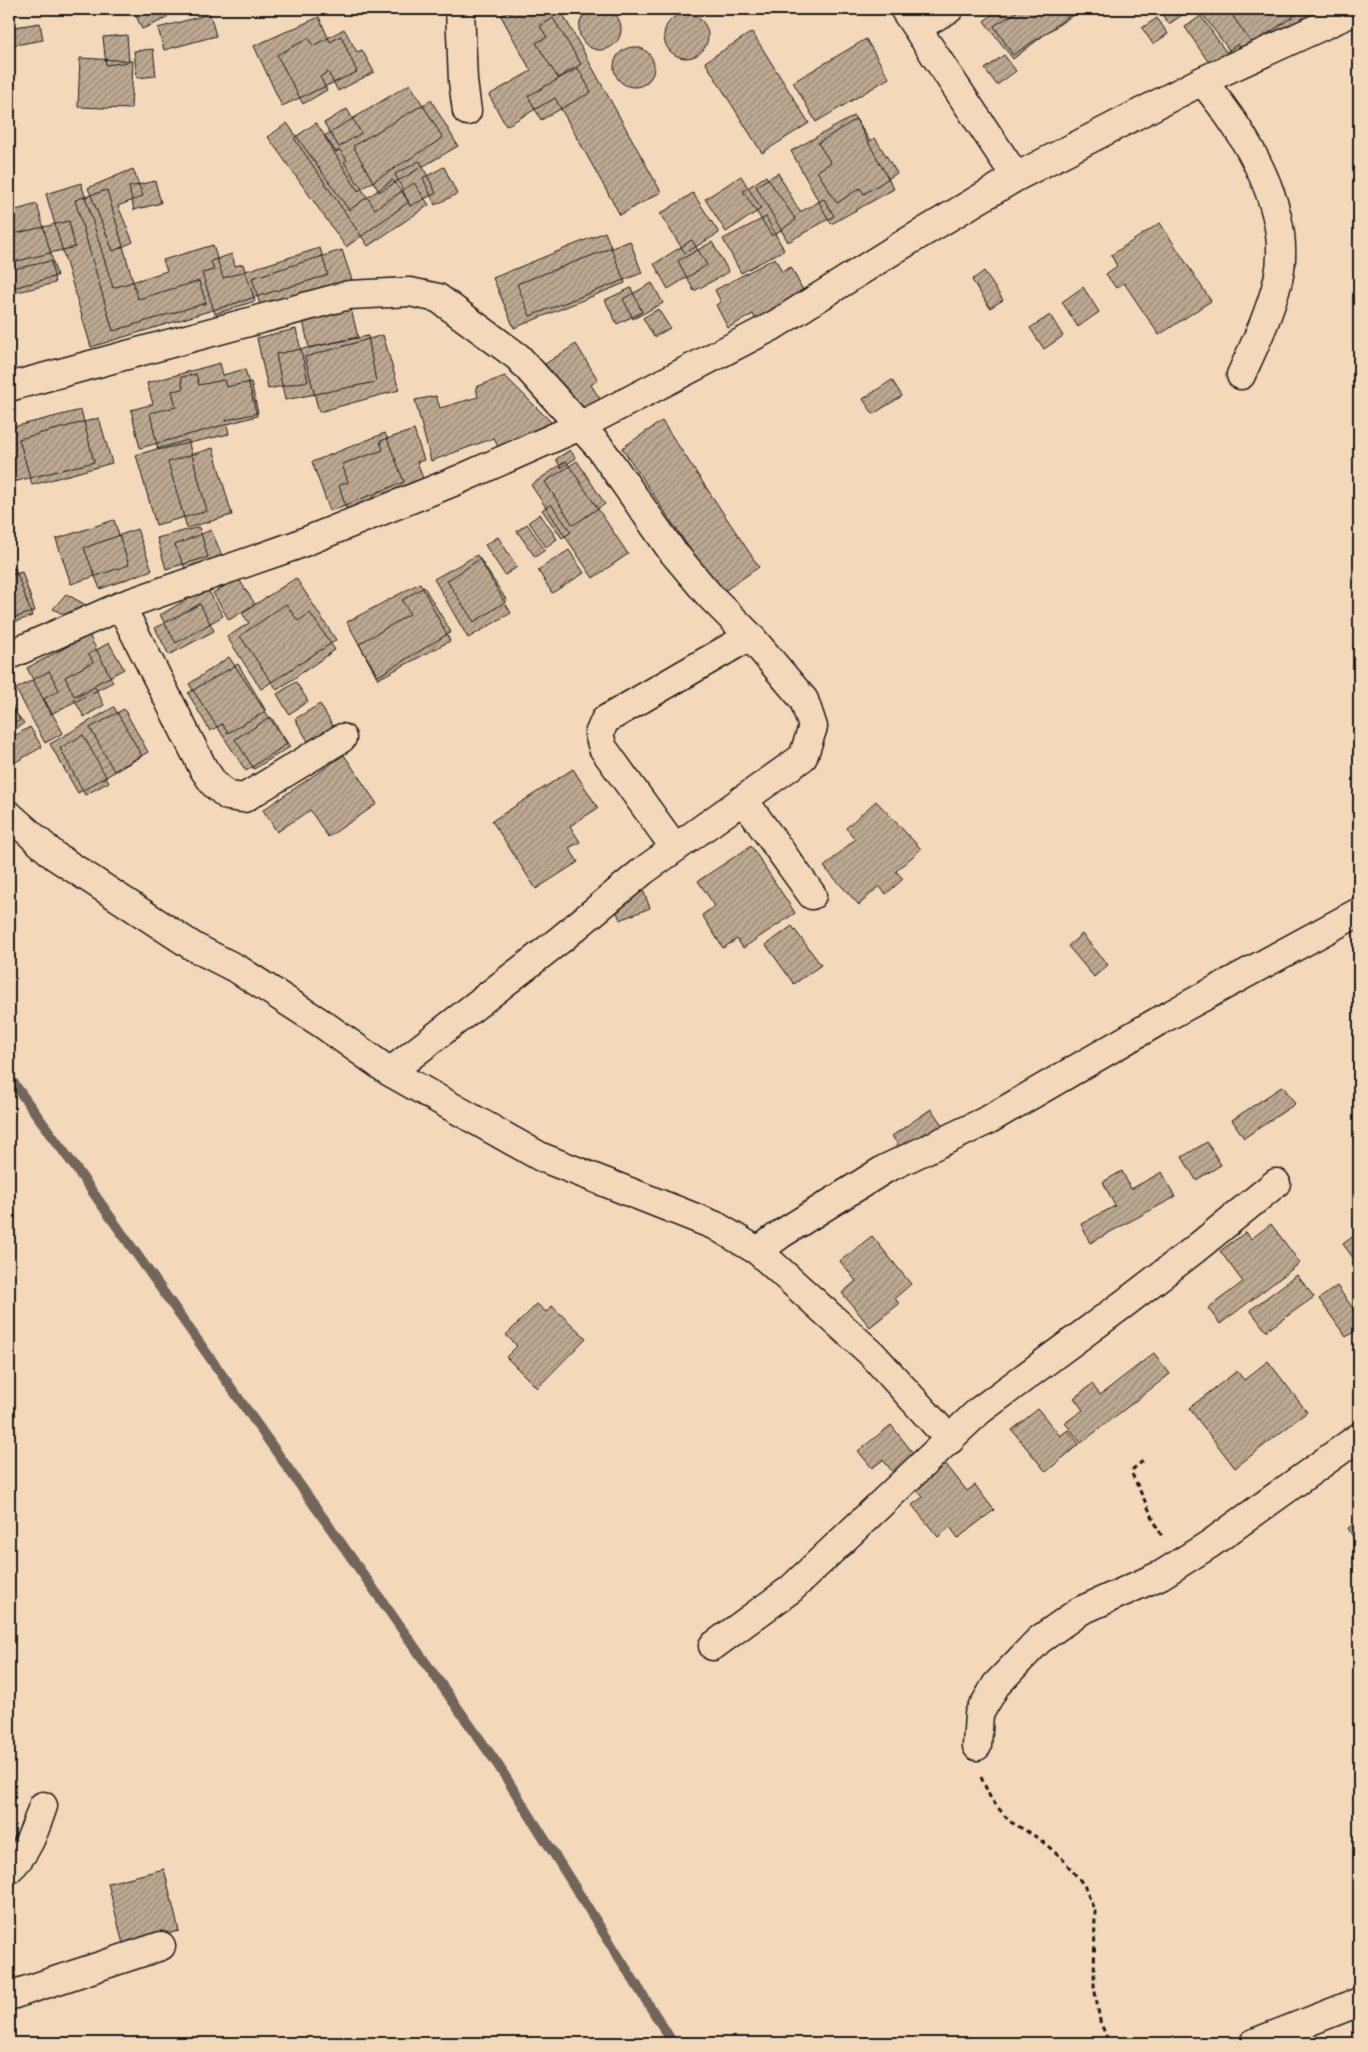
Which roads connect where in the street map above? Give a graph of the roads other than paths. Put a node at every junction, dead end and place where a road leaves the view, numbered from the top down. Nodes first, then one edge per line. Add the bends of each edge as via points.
1 (460, 9) edge
2 (948, 9) edge
3 (1359, 9) edge
4 (911, 18) edge
5 (1202, 81) junction
6 (467, 111) dead end
7 (1016, 177) junction
8 (1241, 376) dead end
9 (9, 387) edge
10 (580, 426) junction
11 (121, 606) junction
12 (750, 636) junction
13 (9, 655) edge
14 (342, 738) dead end
15 (743, 799) junction
16 (9, 815) edge
17 (675, 848) junction
18 (812, 894) dead end
19 (1359, 912) edge
20 (390, 1072) junction
21 (1276, 1183) dead end
22 (758, 1251) junction
23 (1359, 1437) edge
24 (950, 1440) junction
25 (713, 1646) dead end
26 (977, 1746) road end
27 (43, 1806) dead end
28 (9, 1868) edge
29 (161, 1946) dead end
30 (9, 1996) edge
31 (1359, 2002) edge
32 (1254, 2043) edge

1 - 6 street
2 - 4 street
3 - 5 street
4 - 7 street
5 - 7 street
5 - 8 street via 1225,108 1268,186 1281,240 1278,279 1264,324
7 - 10 street via 773,326
9 - 10 street via 349,295 410,292 438,298 518,357
10 - 11 street via 458,480 294,546
10 - 12 street via 600,448 672,551
11 - 13 street
11 - 14 street via 203,768 228,796 244,798
12 - 15 street via 804,700 813,727 803,757
12 - 17 street via 605,720 599,734 603,748
15 - 17 street
15 - 18 street
16 - 20 street via 54,856 194,947 239,970
17 - 20 street
19 - 22 street via 1157,1022 988,1120 885,1169
20 - 22 street via 541,1157 716,1226
21 - 24 street via 1126,1303 979,1411
22 - 24 street via 872,1354
23 - 26 street via 1180,1563 1161,1575 1080,1611 1038,1640 996,1684 979,1714
24 - 25 street via 790,1588
27 - 28 street via 29,1844
29 - 30 street
31 - 32 street

